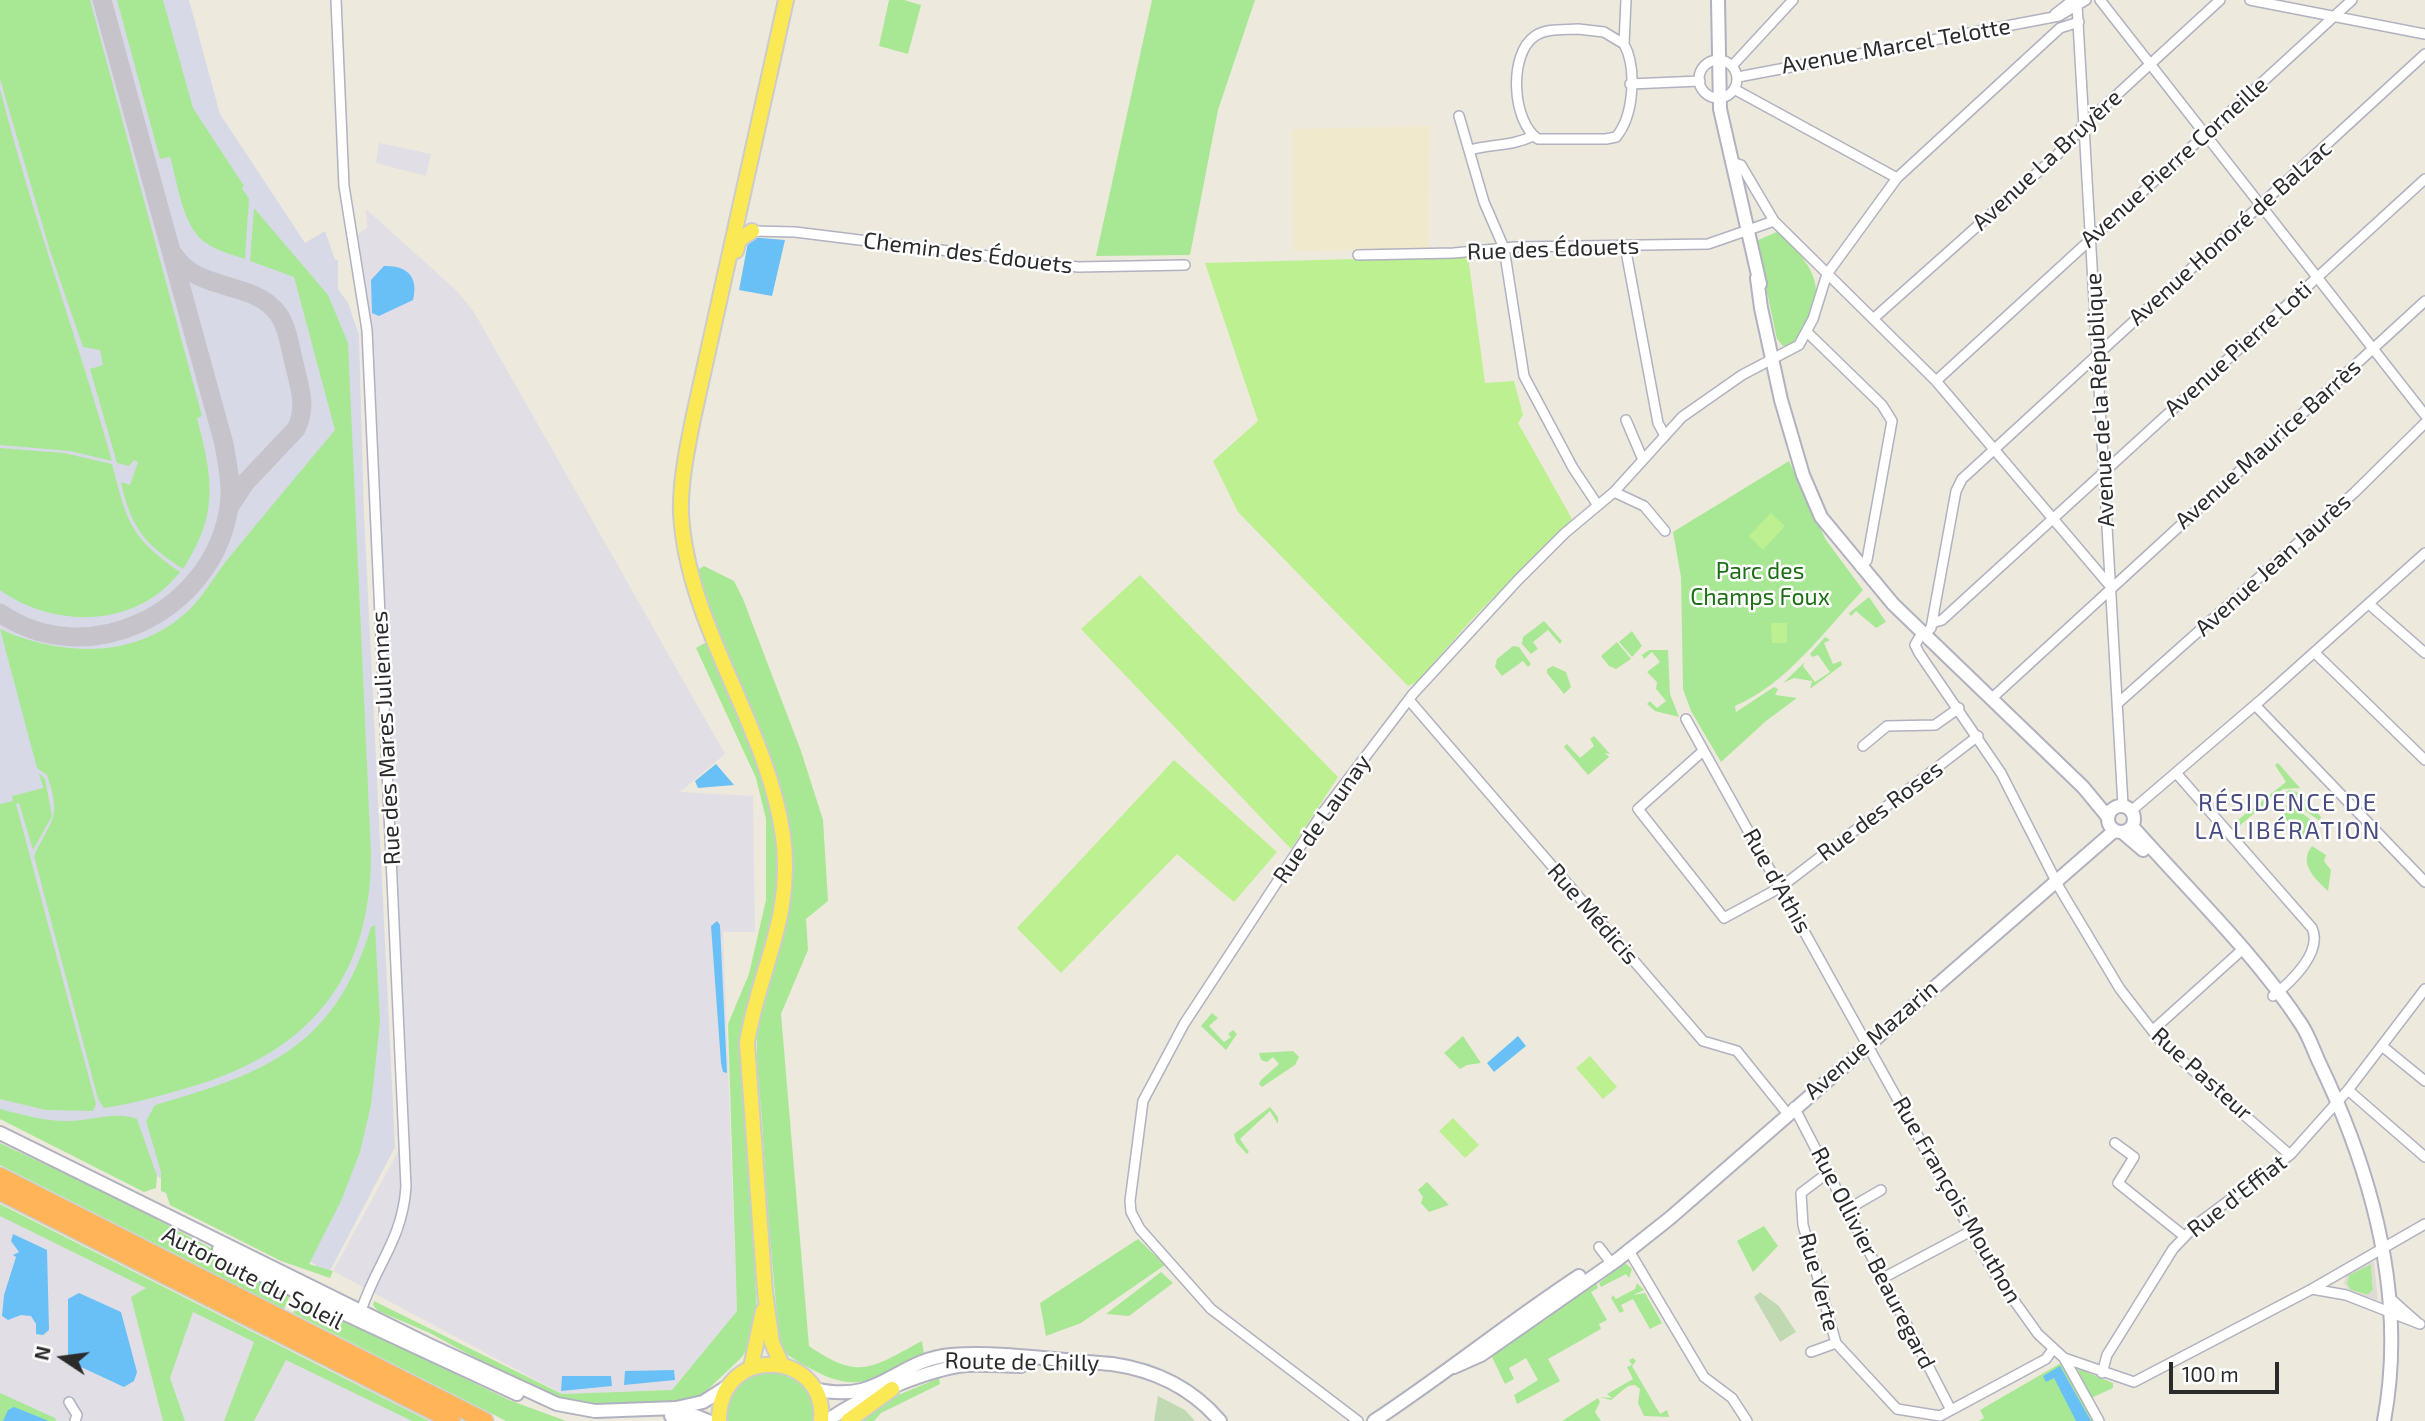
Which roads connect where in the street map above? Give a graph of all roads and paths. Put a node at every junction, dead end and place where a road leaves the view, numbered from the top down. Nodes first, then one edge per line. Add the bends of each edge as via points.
1 (336, 0) edge
2 (786, 0) edge
3 (1626, 0) edge
4 (1718, 0) edge
5 (1793, 0) edge
6 (2100, 0) edge
7 (2220, 0) edge
8 (2250, 0) edge
9 (2352, 0) edge
10 (2079, 2) edge
11 (2334, 16) junction
12 (2078, 22) junction
13 (2425, 34) edge
14 (1624, 44) junction
15 (2425, 54) edge
16 (1718, 60) junction
17 (2151, 64) junction
18 (1732, 66) junction
19 (1738, 77) junction
20 (1700, 81) junction
21 (1630, 84) junction
22 (1734, 89) junction
23 (1720, 98) junction
24 (1460, 116) dead end
25 (2084, 125) junction
26 (2205, 133) junction
27 (1533, 136) junction
28 (1470, 150) junction
29 (1731, 162) junction
30 (1897, 178) junction
31 (2425, 179) edge
32 (746, 180) junction
33 (2261, 205) junction
34 (1774, 221) junction
35 (1747, 230) junction
36 (752, 231) junction
37 (2091, 238) junction
38 (1625, 246) junction
39 (1504, 248) junction
40 (1358, 255) dead end
41 (1185, 265) dead end
42 (1827, 274) junction
43 (2317, 276) junction
44 (1758, 278) junction
45 (724, 281) junction
46 (2425, 301) edge
47 (1873, 319) junction
48 (1807, 332) junction
49 (2372, 348) junction
50 (2098, 354) junction
51 (1774, 358) junction
52 (1936, 381) junction
53 (2425, 415) edge
54 (1626, 419) dead end
55 (2425, 423) edge
56 (1665, 436) junction
57 (1993, 449) junction
58 (1643, 460) junction
59 (2105, 470) junction
60 (1614, 492) junction
61 (1597, 504) junction
62 (1821, 517) junction
63 (2053, 519) junction
64 (1665, 531) dead end
65 (1841, 552) junction
66 (2424, 555) edge
67 (1861, 568) junction
68 (2110, 587) junction
69 (1870, 589) junction
70 (1887, 597) junction
71 (2368, 604) junction
72 (1927, 631) junction
73 (2315, 653) junction
74 (2425, 653) edge
75 (1991, 699) junction
76 (1409, 700) junction
77 (2117, 704) junction
78 (2255, 705) junction
79 (1959, 708) junction
80 (1686, 719) dead end
81 (1978, 736) junction
82 (1863, 746) dead end
83 (1703, 751) junction
84 (2425, 760) edge
85 (2177, 774) junction
86 (2083, 787) junction
87 (2124, 807) junction
88 (2107, 816) junction
89 (2123, 830) junction
90 (2056, 879) junction
91 (2425, 882) edge
92 (1781, 887) junction
93 (2241, 951) junction
94 (2425, 989) edge
95 (2275, 994) junction
96 (2153, 1030) junction
97 (1868, 1043) junction
98 (2382, 1046) junction
99 (2425, 1081) edge
100 (2343, 1094) junction
101 (1791, 1110) junction
102 (0, 1133) edge
103 (0, 1139) edge
104 (2115, 1143) dead end
105 (2416, 1149) junction
106 (2290, 1155) junction
107 (2425, 1157) edge
108 (2425, 1166) edge
109 (1829, 1172) junction
110 (0, 1176) edge
111 (1881, 1190) dead end
112 (0, 1192) edge
113 (1848, 1209) junction
114 (2425, 1224) edge
115 (1971, 1231) junction
116 (2184, 1236) junction
117 (2382, 1247) junction
118 (1628, 1249) junction
119 (2347, 1268) junction
120 (1883, 1278) junction
121 (2312, 1289) junction
122 (765, 1292) junction
123 (2346, 1295) junction
124 (2394, 1309) junction
125 (361, 1311) junction
126 (2423, 1324) edge
127 (374, 1329) junction
128 (1836, 1343) junction
129 (2053, 1349) junction
130 (1811, 1352) dead end
131 (2064, 1358) junction
132 (782, 1365) junction
133 (751, 1367) junction
134 (2102, 1373) junction
135 (728, 1386) junction
136 (815, 1389) junction
137 (892, 1389) junction
138 (69, 1402) dead end
139 (1951, 1410) junction
140 (75, 1421) edge
141 (452, 1421) edge
142 (485, 1421) edge
143 (708, 1421) edge
144 (719, 1421) edge
145 (821, 1421) edge
146 (827, 1421) edge
147 (848, 1421) edge
148 (1211, 1421) edge
149 (1220, 1421) edge
150 (1358, 1421) edge
151 (1374, 1421) edge
152 (1746, 1421) edge
153 (2099, 1421) edge
154 (2384, 1421) edge

1 - 125 street, Rue des Mares Juliennes via 350,231 367,330 407,1187 395,1242
2 - 32 main road
3 - 14 street
4 - 16 main road
5 - 18 street
6 - 17 street
7 - 17 street, Avenue La Bruyère
8 - 11 street
9 - 11 street, Avenue Pierre Corneille
10 - 12 street, Avenue de la République
10 - 19 street, Avenue Marcel Telotte via 2054,16
11 - 13 street
11 - 26 street, Avenue Pierre Corneille
12 - 25 street, Avenue de la République
12 - 30 street via 2060,28
14 - 21 street
14 - 27 street via 1604,32 1578,29 1543,31 1527,43 1518,62 1518,108
15 - 33 street, Avenue Honoré de Balzac
16 - 18 street
16 - 20 street via 1702,69
16 - 23 main road
17 - 25 street, Avenue La Bruyère
17 - 26 street
18 - 19 street
19 - 22 street
20 - 21 street
20 - 23 street via 1706,94
21 - 27 street via 1629,117 1616,136 1569,141
22 - 23 street
22 - 30 street
23 - 29 main road
24 - 28 street
25 - 37 street, Avenue de la République
25 - 47 street, Avenue La Bruyère via 2056,156
26 - 33 street
26 - 37 street, Avenue Pierre Corneille
27 - 28 street via 1519,143
28 - 39 street via 1493,228
29 - 34 street via 1741,165
29 - 35 main road
30 - 42 street
31 - 43 street, Avenue Pierre Loti
32 - 36 main road via 749,189 742,227
32 - 45 main road
33 - 43 street
33 - 50 street, Avenue Honoré de Balzac
34 - 35 street, Rue des Édouets
34 - 42 street
35 - 38 street, Rue des Édouets via 1708,244
35 - 44 main road
36 - 41 street, Chemin des Édouets via 794,232 1078,267
36 - 45 main road via 739,240
37 - 50 street, Avenue de la République
37 - 52 street, Avenue Pierre Corneille
38 - 39 street, Rue des Édouets
38 - 56 street via 1658,423
39 - 40 street, Rue des Édouets
39 - 61 street via 1524,376
42 - 47 street
42 - 48 street
43 - 49 street
43 - 59 street, Avenue Pierre Loti
44 - 51 main road
44 - 51 main road
45 - 122 main road via 686,456 681,513 695,586 767,776 783,837 783,907 747,1043
46 - 49 street, Avenue Maurice Barrès
47 - 52 street
48 - 51 street, Rue de Launay via 1800,345
48 - 67 street via 1882,405 1892,421 1867,560
49 - 53 street
49 - 68 street, Avenue Maurice Barrès
50 - 57 street, Avenue Honoré de Balzac
50 - 59 street, Avenue de la République
51 - 56 street, Rue de Launay via 1712,395
51 - 62 main road via 1796,454
52 - 57 street
54 - 58 street
55 - 77 street, Avenue Jean Jaurès
56 - 58 street, Rue de Launay
57 - 63 street
57 - 72 street, Avenue Honoré de Balzac via 1956,491
58 - 60 street, Rue de Launay
59 - 63 street, Avenue Pierre Loti
59 - 68 street, Avenue de la République
60 - 61 street, Rue de Launay
60 - 64 street via 1644,506
61 - 76 street, Rue de Launay via 1518,580
62 - 65 main road
62 - 67 main road
63 - 68 street
63 - 72 street, Avenue Pierre Loti
65 - 67 main road
65 - 69 main road
66 - 71 street
67 - 70 main road
68 - 75 street, Avenue Maurice Barrès
68 - 77 street, Avenue de la République
69 - 70 main road
69 - 72 main road
70 - 72 main road
71 - 73 street
71 - 74 street
72 - 75 main road via 1940,651
72 - 79 street, Rue Pasteur via 1915,645
73 - 78 street
73 - 84 street
75 - 86 main road
76 - 101 street, Rue Médicis via 1703,1041 1737,1051
76 - 150 street, Rue de Launay via 1321,815 1177,1036 1143,1101 1130,1201 1140,1229 1211,1308
77 - 87 street, Avenue de la République
78 - 85 street
78 - 91 street
79 - 81 street, Rue Pasteur
79 - 82 street via 1936,725 1887,726
80 - 83 street, Rue d'Athis
81 - 90 street, Rue Pasteur via 2018,800
81 - 92 street, Rue des Roses
83 - 92 street, Rue d'Athis
83 - 92 street, Rue des Roses via 1638,808 1724,918
85 - 87 street
85 - 95 street via 2316,936 2314,949
86 - 87 main road
86 - 88 main road
87 - 88 main road
87 - 89 main road via 2134,818
88 - 89 main road
89 - 90 main road, Avenue Mazarin
89 - 93 main road
90 - 96 street, Rue Pasteur via 2120,989
90 - 97 main road, Avenue Mazarin
92 - 97 street, Rue d'Athis
93 - 95 main road
93 - 96 street
94 - 98 street, Rue d'Effiat
95 - 100 main road via 2311,1055 2318,1058
96 - 106 street, Rue Pasteur via 2162,1043
97 - 101 main road, Avenue Mazarin
97 - 115 street, Rue François Mouthon
98 - 99 street
98 - 100 street, Rue d'Effiat
100 - 105 street
100 - 106 street, Rue d'Effiat
100 - 117 main road
101 - 109 street, Rue Ollivier Beauregard
101 - 118 main road, Avenue Mazarin via 1670,1218
102 - 125 main road
103 - 127 main road
104 - 116 street via 2134,1157 2118,1183
105 - 107 street
105 - 108 street
106 - 116 street, Rue d'Effiat
109 - 113 street, Rue Ollivier Beauregard
109 - 128 street, Rue Verte via 1801,1193 1802,1225
110 - 142 highway, Autoroute du Soleil
111 - 113 street
112 - 141 highway, Autoroute du Soleil
113 - 120 street, Rue Ollivier Beauregard
114 - 117 street
115 - 120 street
115 - 129 street, Rue François Mouthon via 2008,1294
116 - 134 street, Rue d'Effiat via 2154,1275 2107,1355
117 - 119 street
117 - 124 main road
118 - 151 main road, Avenue Mazarin via 1606,1256
118 - 152 street via 1704,1377 1732,1398
119 - 121 street
119 - 123 street via 2342,1283
120 - 139 street, Rue Ollivier Beauregard
121 - 123 street
121 - 134 street via 2134,1382
122 - 132 main road via 772,1343
122 - 133 main road
123 - 124 street
124 - 126 street
124 - 126 street
124 - 154 main road
125 - 127 street
125 - 135 main road via 538,1396 577,1409 694,1406
127 - 143 main road via 563,1413 696,1416
128 - 130 street
128 - 139 street, Rue Verte via 1897,1409 1930,1417
129 - 131 street, Rue François Mouthon
129 - 139 street via 2046,1359
131 - 134 street
131 - 153 street, Rue François Mouthon
132 - 133 main road
132 - 136 main road via 806,1378
133 - 135 main road
135 - 144 main road
136 - 145 main road
136 - 149 main road, Route de Chilly via 835,1394 860,1392 918,1364 950,1355 1112,1364 1167,1379
137 - 146 main road, Route de Chilly
137 - 147 main road
137 - 148 main road, Route de Chilly via 945,1368 967,1365 1116,1371 1178,1393
138 - 140 street via 78,1415

